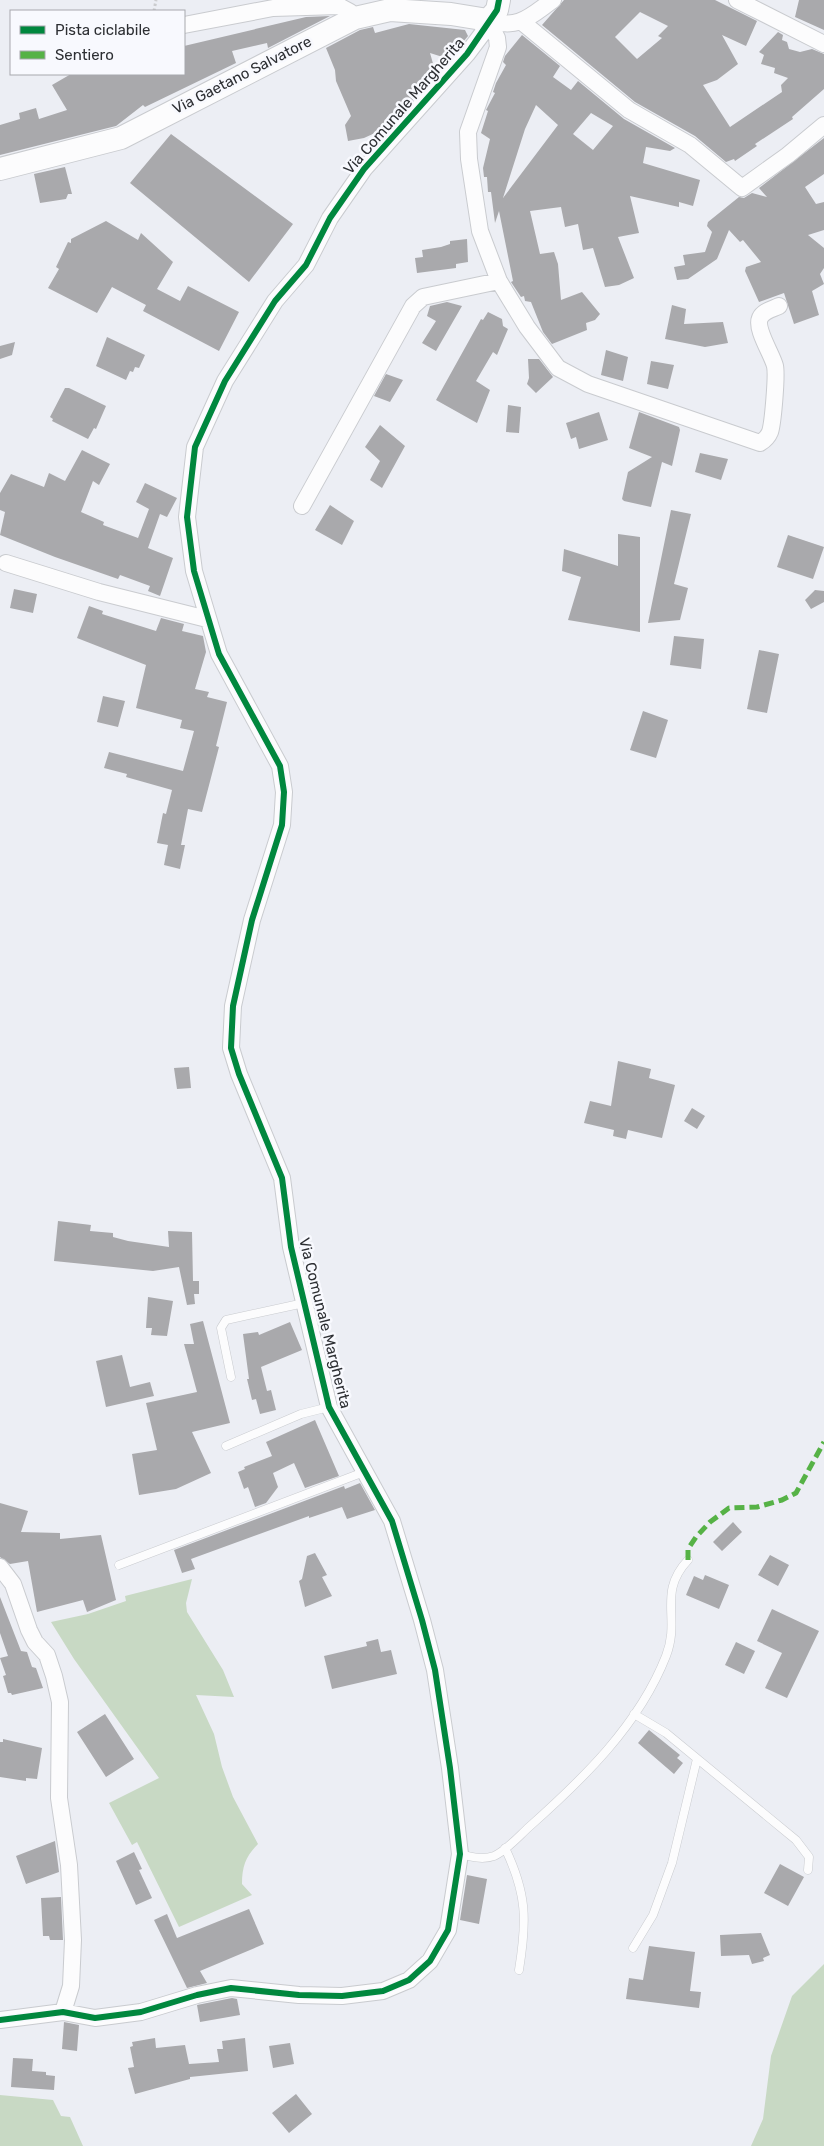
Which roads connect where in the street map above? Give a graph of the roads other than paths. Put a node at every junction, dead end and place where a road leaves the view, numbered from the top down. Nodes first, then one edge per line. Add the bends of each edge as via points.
1 (499, 0) edge
2 (553, 0) edge
3 (737, 0) edge
4 (355, 18) junction
5 (488, 20) junction
6 (522, 22) junction
7 (185, 25) edge
8 (824, 44) edge
9 (824, 125) edge
10 (0, 169) edge
11 (499, 281) junction
12 (779, 306) dead end
13 (302, 506) dead end
14 (6, 563) dead end
15 (207, 619) junction
16 (304, 1303) junction
17 (231, 1378) dead end
18 (329, 1406) junction
19 (226, 1446) dead end
20 (364, 1472) junction
21 (688, 1560) dead end
22 (119, 1565) dead end
23 (0, 1567) edge
24 (634, 1714) junction
25 (697, 1759) junction
26 (505, 1848) junction
27 (460, 1854) junction
28 (808, 1870) dead end
29 (633, 1948) dead end
30 (519, 1970) dead end
31 (63, 2012) junction
32 (0, 2020) edge

1 - 5 street via 497,10
2 - 6 street
3 - 8 street
4 - 5 street, Via Gaetano Salvatore via 390,10
4 - 7 street via 340,6 273,8
4 - 10 street, Via Gaetano Salvatore via 121,138
5 - 6 street via 503,25
5 - 11 street via 498,47 468,132 480,232
5 - 15 street, Via Comunale Margherita via 467,54 364,169 330,218 306,265 275,301 225,381 196,447 187,517 194,571
6 - 9 street via 629,110 690,144 742,188 788,156
11 - 12 street via 527,327 558,368 588,384 760,443 771,430 776,378 775,366 759,325 760,317
11 - 13 street via 423,297 413,306
14 - 15 street via 99,592
15 - 16 street, Via Comunale Margherita via 219,654 280,766 284,792 282,825 252,920 233,1006 231,1048 238,1074 282,1178 291,1247
16 - 17 lane via 226,1320 221,1328
16 - 18 street, Via Comunale Margherita
18 - 19 lane via 300,1414
18 - 20 street, Via Comunale Margherita
20 - 22 lane
20 - 27 street, Via Comunale Margherita via 392,1521 424,1628 447,1748
21 - 24 lane via 678,1570 670,1591 672,1633 669,1647
23 - 31 street via 14,1584 35,1642 47,1655 60,1702 59,1798 69,1865 73,1940 71,1986
24 - 25 lane via 666,1733
24 - 26 lane via 601,1759
25 - 28 lane via 796,1840 809,1857
25 - 29 lane via 672,1864 653,1915
26 - 27 lane via 494,1856 476,1858
26 - 30 lane via 517,1874 524,1903 525,1934
27 - 31 street, Via Comunale Margherita via 448,1930 430,1961 410,1980 399,1985 383,1991 342,1996 231,1988 141,2012 95,2018
31 - 32 street, Via Comunale Margherita

